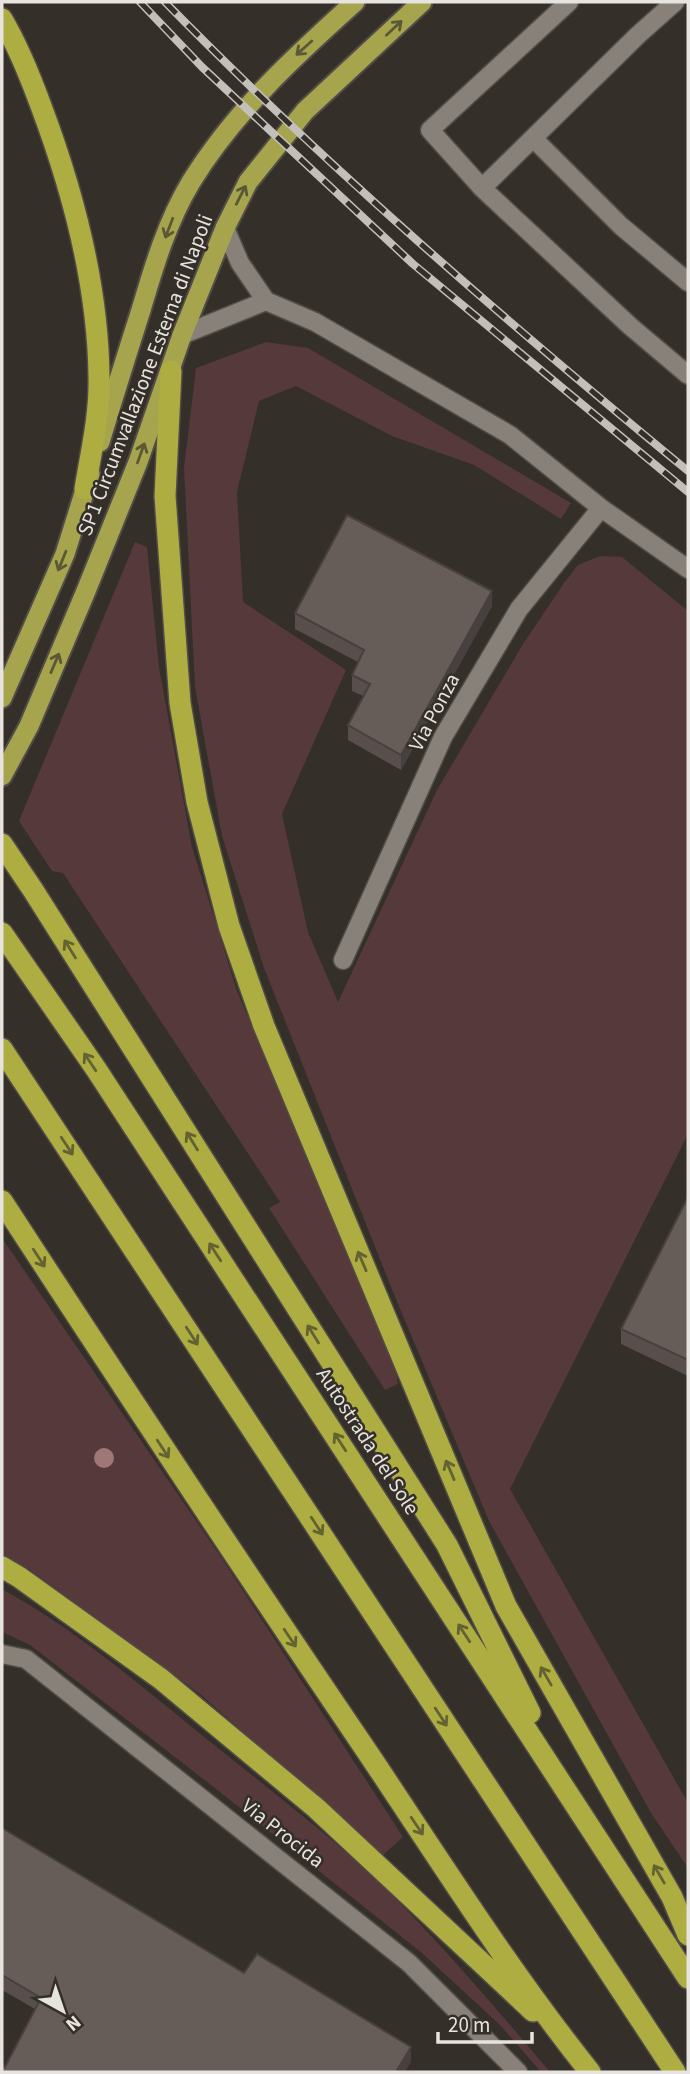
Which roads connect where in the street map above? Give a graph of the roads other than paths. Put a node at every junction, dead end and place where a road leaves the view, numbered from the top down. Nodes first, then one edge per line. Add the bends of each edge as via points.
1 (355, 2) edge
2 (422, 2) edge
3 (569, 2) edge
4 (675, 2) edge
5 (2, 19) edge
6 (533, 138) junction
7 (482, 188) junction
8 (225, 228) junction
9 (688, 282) edge
10 (266, 302) junction
11 (182, 335) junction
12 (171, 370) junction
13 (688, 375) edge
14 (85, 489) junction
15 (601, 508) junction
16 (688, 569) edge
17 (2, 698) edge
18 (2, 776) edge
19 (2, 844) edge
20 (2, 933) edge
21 (343, 960) dead end
22 (2, 1049) edge
23 (2, 1201) edge
24 (2, 1567) edge
25 (2, 1654) edge
26 (572, 1799) junction
27 (688, 1935) edge
28 (688, 1978) edge
29 (565, 2041) junction
30 (518, 2072) edge
31 (590, 2072) edge
32 (675, 2072) edge

1 -> 14 highway, SP1 Circumvallazione Esterna di Napoli via 280,70 191,182 157,259
8 -> 2 highway, SP1 Circumvallazione Esterna di Napoli via 248,182 305,111
3 - 7 street via 430,130
4 - 6 street
5 - 14 highway via 51,133 86,268 99,380
6 - 7 street
6 - 9 street via 621,226
7 - 13 street
8 - 10 street via 240,263
8 - 11 highway, SP1 Circumvallazione Esterna di Napoli
10 - 11 street
10 - 15 street via 315,322 510,435
11 - 12 highway, SP1 Circumvallazione Esterna di Napoli
18 -> 12 highway, SP1 Circumvallazione Esterna di Napoli via 29,726 86,591
27 -> 12 highway via 672,1896 506,1606 264,1026 229,926 197,802 180,703 165,496
14 -> 17 highway, SP1 Circumvallazione Esterna di Napoli via 65,554
15 - 16 street
15 - 21 street, Via Ponza via 519,609 443,737
26 -> 19 highway via 447,1545
26 -> 20 highway, Autostrada del Sole
22 -> 32 highway
23 -> 29 highway via 197,1500
24 - 29 highway via 161,1679 305,1799
25 - 30 street, Via Procida via 26,1659 409,1963
26 - 28 highway, Autostrada del Sole
29 - 31 highway

